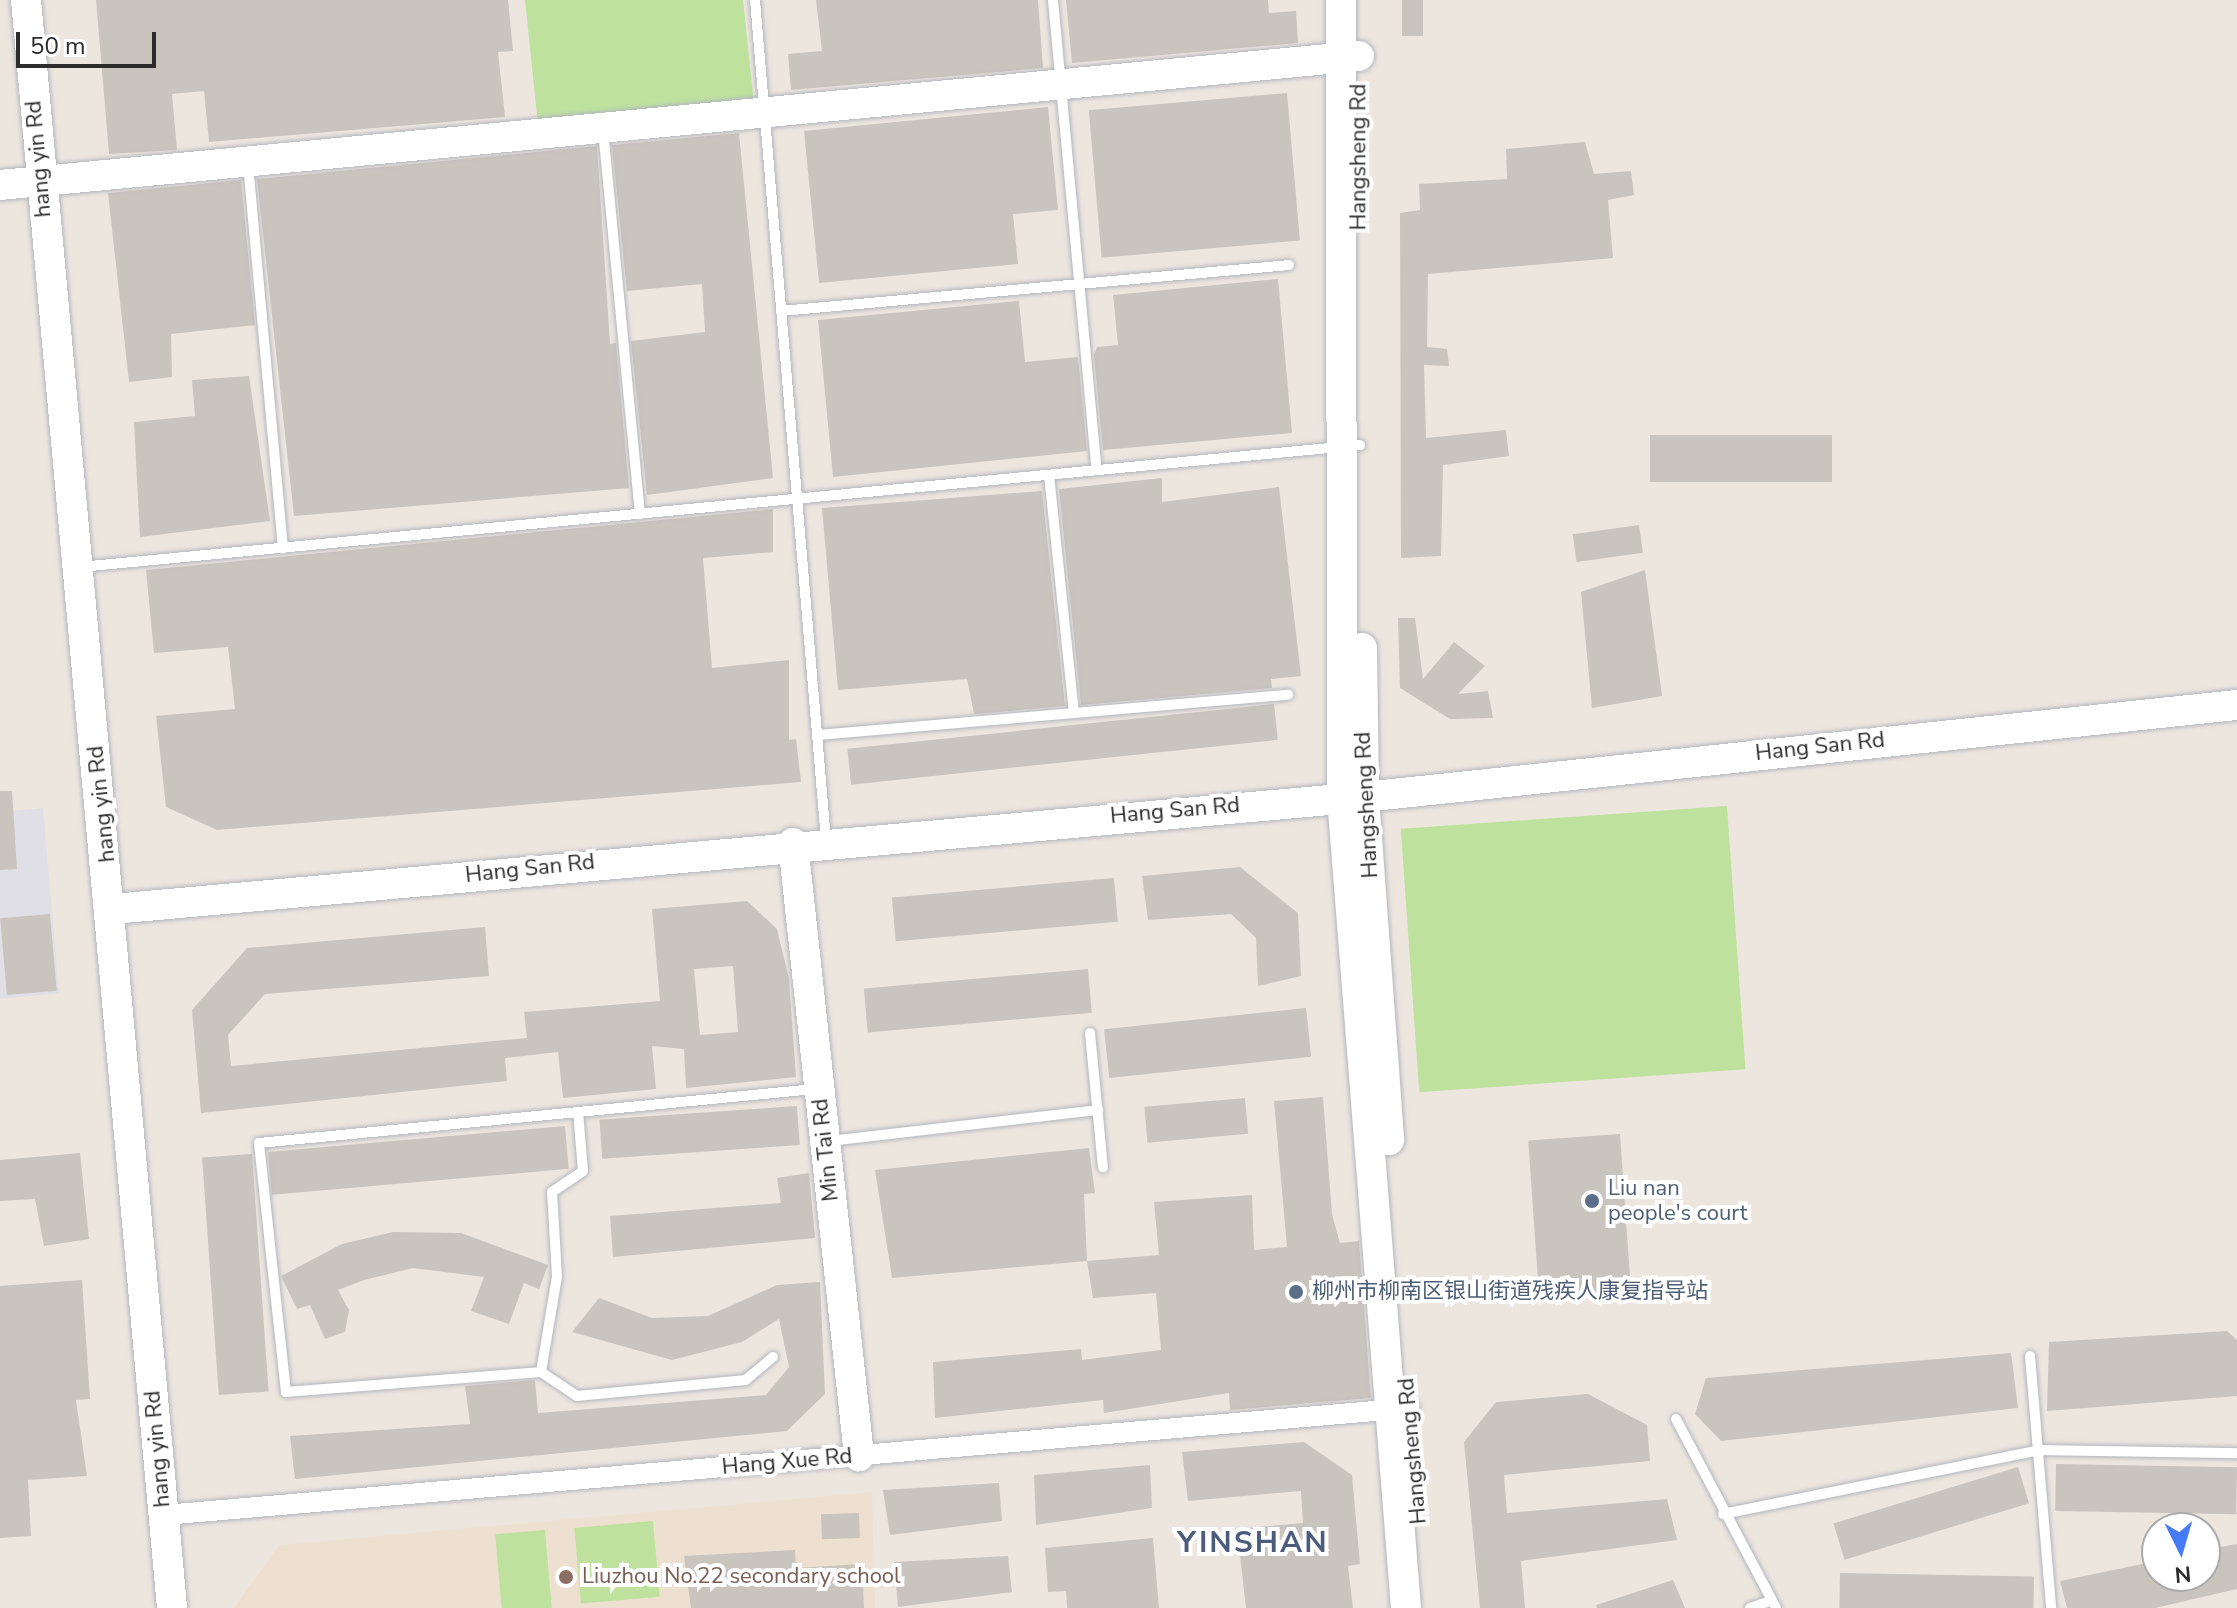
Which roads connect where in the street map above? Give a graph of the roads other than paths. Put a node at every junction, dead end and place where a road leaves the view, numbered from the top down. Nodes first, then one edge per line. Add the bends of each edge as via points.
1 (26, 0) edge
2 (755, 0) edge
3 (1053, 0) edge
4 (1341, 0) edge
5 (1359, 0) edge
6 (1350, 57) junction
7 (1061, 84) junction
8 (765, 113) junction
9 (603, 128) junction
10 (248, 162) junction
11 (41, 182) junction
12 (0, 185) edge
13 (1289, 265) dead end
14 (1080, 284) junction
15 (781, 311) junction
16 (1351, 446) junction
17 (1097, 470) junction
18 (1049, 475) junction
19 (797, 499) junction
20 (640, 514) junction
21 (283, 548) junction
22 (79, 567) junction
23 (1288, 695) dead end
24 (2237, 705) edge
25 (1074, 713) junction
26 (817, 735) junction
27 (1353, 797) junction
28 (826, 840) junction
29 (793, 843) junction
30 (113, 909) junction
31 (1090, 1033) dead end
32 (820, 1088) junction
33 (1098, 1110) junction
34 (578, 1112) junction
35 (825, 1141) junction
36 (1103, 1167) dead end
37 (2030, 1356) dead end
38 (773, 1357) dead end
39 (541, 1372) junction
40 (1399, 1408) junction
41 (1676, 1419) dead end
42 (2040, 1450) junction
43 (2237, 1453) edge
44 (859, 1456) junction
45 (1723, 1514) junction
46 (164, 1515) junction
47 (1772, 1605) edge
48 (172, 1608) edge
49 (1406, 1608) edge
50 (1427, 1608) edge
51 (1750, 1608) edge
52 (2051, 1608) edge

1 - 11 street, hang yin Rd
2 - 8 lane
3 - 7 lane
4 - 6 street
5 - 6 street, Hangsheng Rd
6 - 7 street
6 - 16 street, Hangsheng Rd
7 - 8 street
7 - 14 lane
8 - 9 street
8 - 15 lane
9 - 10 street
9 - 20 lane
10 - 11 street
10 - 21 lane
11 - 12 street
11 - 22 street, hang yin Rd
13 - 14 lane
14 - 15 lane
14 - 17 lane
15 - 19 lane
16 - 17 lane
16 - 27 street, Hangsheng Rd
17 - 18 lane
18 - 19 lane
18 - 25 lane
19 - 20 lane
19 - 26 lane
20 - 21 lane
21 - 22 lane
22 - 30 street, hang yin Rd
23 - 25 lane
24 - 27 street, Hang San Rd
25 - 26 lane
26 - 28 lane
27 - 28 street, Hang San Rd
27 - 40 street, Hangsheng Rd
28 - 29 street, Hang San Rd
29 - 30 street, Hang San Rd
29 - 32 street, Min Tai Rd
30 - 46 street, hang yin Rd
31 - 33 lane
32 - 34 lane
32 - 35 street, Min Tai Rd
33 - 35 lane
33 - 36 lane
34 - 39 lane via 583,1171 552,1192 557,1276
34 - 39 lane via 259,1143 286,1392
35 - 44 street, Min Tai Rd
37 - 42 lane
38 - 39 lane via 746,1380 577,1396
40 - 44 street, Hang Xue Rd
40 - 49 street
40 - 50 street, Hangsheng Rd
41 - 45 lane
42 - 43 lane
42 - 45 lane
42 - 52 lane
44 - 46 street, Hang Xue Rd
45 - 47 lane
46 - 48 street, hang yin Rd
47 - 51 lane

